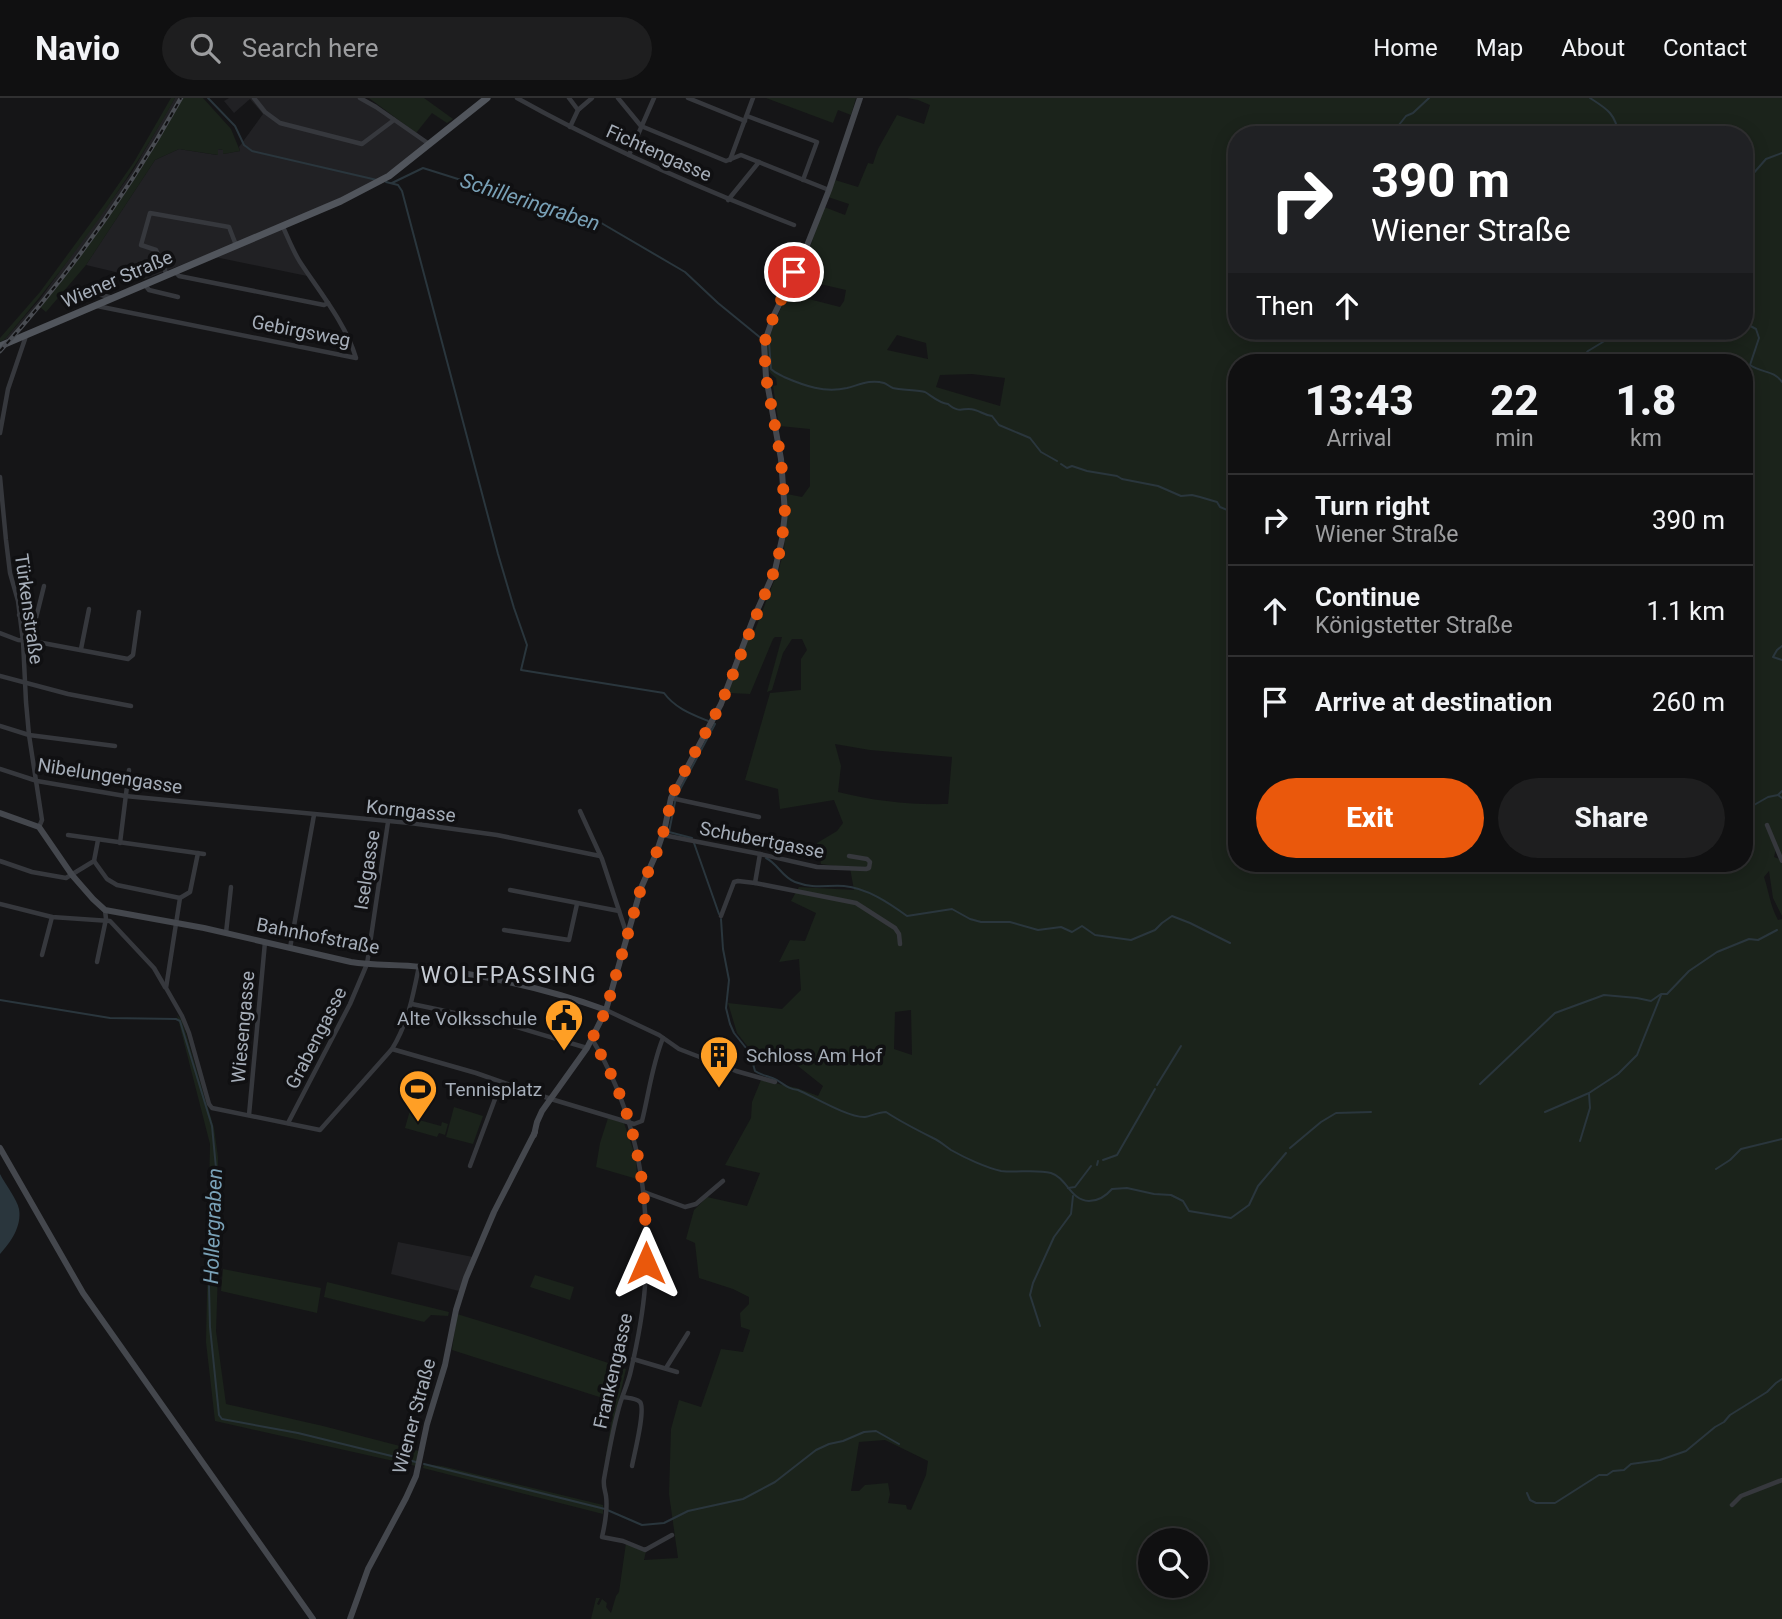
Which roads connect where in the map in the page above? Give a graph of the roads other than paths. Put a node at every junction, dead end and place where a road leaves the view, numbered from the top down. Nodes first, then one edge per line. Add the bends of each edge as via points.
1 (254, 98) edge
2 (359, 98) edge
3 (487, 98) edge
4 (517, 98) edge
5 (569, 98) edge
6 (593, 98) edge
7 (618, 98) edge
8 (654, 98) edge
9 (688, 98) edge
10 (753, 98) edge
11 (860, 98) edge
12 (578, 110) junction
13 (746, 118) junction
14 (394, 120) junction
15 (641, 126) junction
16 (570, 127) junction
17 (429, 145) junction
18 (629, 155) junction
19 (729, 161) junction
20 (759, 162) junction
21 (803, 180) junction
22 (829, 190) junction
23 (728, 200) junction
24 (794, 225) dead end
25 (282, 226) junction
26 (236, 246) junction
27 (171, 273) junction
28 (144, 285) junction
29 (86, 291) dead end
30 (178, 297) dead end
31 (113, 298) junction
32 (328, 303) junction
33 (94, 306) junction
34 (25, 335) junction
35 (0, 346) edge
36 (0, 433) edge
37 (0, 477) edge
38 (44, 586) dead end
39 (89, 609) dead end
40 (139, 612) dead end
41 (19, 615) junction
42 (0, 633) edge
43 (23, 641) junction
44 (80, 650) junction
45 (0, 676) edge
46 (25, 683) junction
47 (131, 706) dead end
48 (0, 726) edge
49 (29, 735) junction
50 (115, 746) dead end
51 (0, 769) edge
52 (129, 770) dead end
53 (37, 782) junction
54 (125, 796) junction
55 (674, 798) junction
56 (218, 805) joint
57 (580, 811) dead end
58 (0, 813) edge
59 (314, 815) junction
60 (759, 817) dead end
61 (388, 822) junction
62 (1767, 825) dead end
63 (39, 827) junction
64 (664, 831) junction
65 (68, 835) dead end
66 (98, 840) junction
67 (120, 843) junction
68 (760, 855) junction
69 (600, 856) junction
70 (849, 856) dead end
71 (0, 861) edge
72 (94, 861) junction
73 (1782, 861) edge
74 (72, 875) junction
75 (755, 883) junction
76 (232, 887) dead end
77 (510, 890) dead end
78 (180, 898) junction
79 (577, 904) junction
80 (0, 905) edge
81 (105, 910) junction
82 (619, 911) junction
83 (721, 916) dead end
84 (52, 917) junction
85 (106, 919) junction
86 (175, 924) junction
87 (504, 930) dead end
88 (226, 933) junction
89 (627, 937) junction
90 (265, 942) junction
91 (900, 944) dead end
92 (290, 948) junction
93 (42, 956) dead end
94 (97, 962) dead end
95 (367, 964) junction
96 (419, 966) junction
97 (166, 988) junction
98 (412, 1004) junction
99 (606, 1010) junction
100 (663, 1038) junction
101 (592, 1039) junction
102 (587, 1048) junction
103 (392, 1049) junction
104 (775, 1082) dead end
105 (501, 1083) junction
106 (551, 1099) junction
107 (249, 1115) junction
108 (629, 1122) junction
109 (288, 1123) junction
110 (0, 1148) edge
111 (470, 1166) dead end
112 (723, 1181) dead end
113 (644, 1192) junction
114 (688, 1332) dead end
115 (633, 1359) junction
116 (666, 1368) junction
117 (677, 1372) dead end
118 (623, 1397) junction
119 (632, 1466) dead end
120 (1782, 1480) edge
121 (1732, 1505) dead end
122 (672, 1535) dead end
123 (313, 1619) edge
124 (350, 1619) edge

1 - 14 street via 280,123 362,144
2 - 14 street
3 - 17 main road, Wiener Straße
4 - 16 street, Fichtengasse
5 - 12 street
6 - 12 street
7 - 15 street
8 - 15 street
9 - 13 street
10 - 13 street
11 - 22 main road
12 - 16 street
13 - 19 street
13 - 21 street via 817,142
14 - 17 street
15 - 18 street
15 - 19 street
16 - 18 street, Fichtengasse
17 - 25 main road, Wiener Straße via 376,184
18 - 23 street, Fichtengasse
19 - 20 street via 741,155
20 - 21 street
20 - 23 street
21 - 22 street
22 - 55 main road via 764,344 785,513 774,574 725,695
23 - 24 street, Fichtengasse
25 - 26 main road, Wiener Straße
25 - 32 street, Gebirgsweg
26 - 27 main road, Wiener Straße
26 - 27 street via 229,227 150,213 141,245 156,250
27 - 28 main road, Wiener Straße
27 - 32 street
28 - 30 street
28 - 31 main road, Wiener Straße
29 - 31 street
31 - 33 main road, Wiener Straße
32 - 33 street, Gebirgsweg via 356,358
33 - 34 main road, Wiener Straße
34 - 35 main road, Wiener Straße
34 - 36 street
37 - 41 street, Türkenstraße
38 - 41 street via 36,618
39 - 44 street
40 - 44 street via 133,655 128,659
41 - 43 street, Türkenstraße
42 - 43 street
43 - 44 street
43 - 46 street, Türkenstraße
45 - 46 street
46 - 47 street
46 - 49 street, Türkenstraße
48 - 49 street
49 - 50 street
49 - 53 street, Türkenstraße
51 - 53 street, Nibelungengasse
52 - 54 street
53 - 54 street, Nibelungengasse
53 - 63 street, Türkenstraße
54 - 56 street, Nibelungengasse
54 - 67 street
55 - 60 street
55 - 64 main road
56 - 59 street, Korngasse
57 - 69 street
58 - 63 main road
59 - 61 street, Korngasse
59 - 92 street
61 - 69 street, Korngasse via 497,835
61 - 95 street, Iselgasse
62 - 73 street
63 - 74 main road
64 - 68 street, Schubertgasse
64 - 89 main road
65 - 66 street
66 - 67 street
66 - 72 street
67 - 78 street via 201,854 190,892
68 - 70 street, Schubertgasse via 817,867 869,868 867,859
68 - 75 street
69 - 82 street
71 - 74 street via 53,877
72 - 74 street
72 - 78 street via 117,886
74 - 81 main road
75 - 83 street via 734,882
75 - 91 street via 856,904 895,928
76 - 88 street
77 - 79 street
78 - 86 street
79 - 82 street
79 - 87 street via 569,940
80 - 84 street
81 - 85 street
81 - 86 main road, Bahnhofstraße
82 - 89 street
84 - 85 street
84 - 93 street
85 - 94 street
85 - 97 street via 154,968
86 - 88 main road, Bahnhofstraße
86 - 97 street
88 - 90 main road, Bahnhofstraße
89 - 99 main road
90 - 92 main road, Bahnhofstraße
90 - 107 street, Wiesengasse
92 - 95 main road, Bahnhofstraße
95 - 96 main road, Bahnhofstraße
95 - 109 street, Grabengasse
96 - 98 street
96 - 99 main road, Bahnhofstraße via 519,984
97 - 107 street via 189,1033 209,1104
98 - 102 street via 503,1023
98 - 103 street
99 - 100 street
99 - 101 main road, Wiener Straße
100 - 104 street via 679,1049
100 - 108 street via 642,1121
101 - 102 main road, Wiener Straße
101 - 108 street, Frankengasse
102 - 106 main road, Wiener Straße
103 - 105 street
103 - 109 street via 320,1130
105 - 106 street
105 - 111 street
106 - 108 street
106 - 124 main road, Wiener Straße via 463,1286 414,1481 368,1569
107 - 109 street
108 - 113 street, Frankengasse
110 - 123 main road via 83,1293
112 - 113 street via 696,1204 685,1207
113 - 115 street, Frankengasse via 645,1286
114 - 116 street
115 - 116 street
115 - 118 street, Frankengasse
116 - 117 street
118 - 119 street via 642,1406
118 - 122 street, Frankengasse via 604,1479 602,1537 645,1550
120 - 121 street via 1741,1496

